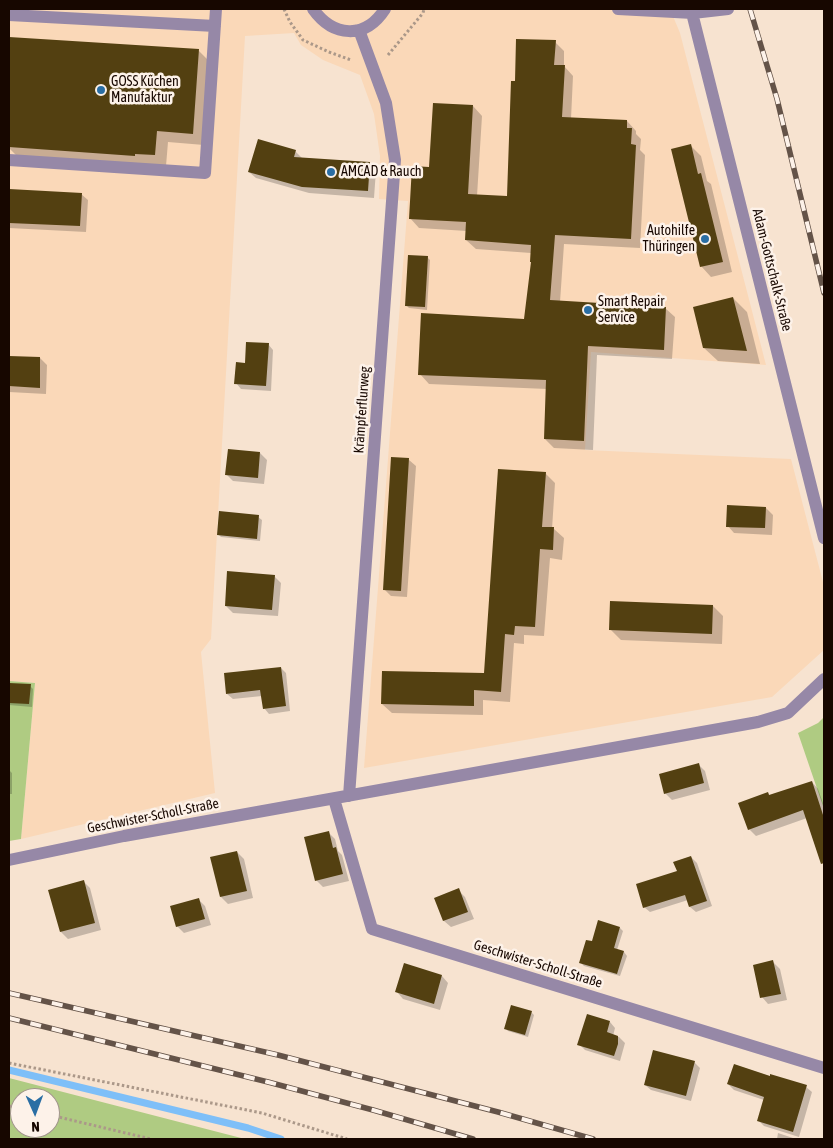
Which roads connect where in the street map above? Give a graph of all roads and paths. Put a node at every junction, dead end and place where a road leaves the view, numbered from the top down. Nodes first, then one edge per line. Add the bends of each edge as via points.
1 (216, 9) edge
2 (313, 9) edge
3 (385, 9) edge
4 (618, 9) edge
5 (728, 9) edge
6 (692, 11) edge
7 (9, 15) edge
8 (215, 26) junction
9 (359, 30) junction
10 (9, 160) edge
11 (824, 538) edge
12 (824, 679) edge
13 (349, 796) junction
14 (334, 799) junction
15 (9, 860) edge
16 (9, 1062) edge
17 (824, 1068) edge
18 (60, 1117) edge
19 (151, 1139) edge
20 (347, 1139) edge

1 - 8 street
2 - 9 street via 332,28
3 - 9 street via 370,26
4 - 6 street
5 - 6 street
6 - 11 street, Adam-Gottschalk-Straße
7 - 8 street
8 - 10 street via 205,173
9 - 13 street, Krämpferflurweg via 386,103 395,160
12 - 13 street, Geschwister-Scholl-Straße via 788,713 758,722
13 - 14 street, Geschwister-Scholl-Straße
14 - 15 street, Geschwister-Scholl-Straße
14 - 17 street, Geschwister-Scholl-Straße via 372,929
16 - 20 path via 262,1113
18 - 19 path

